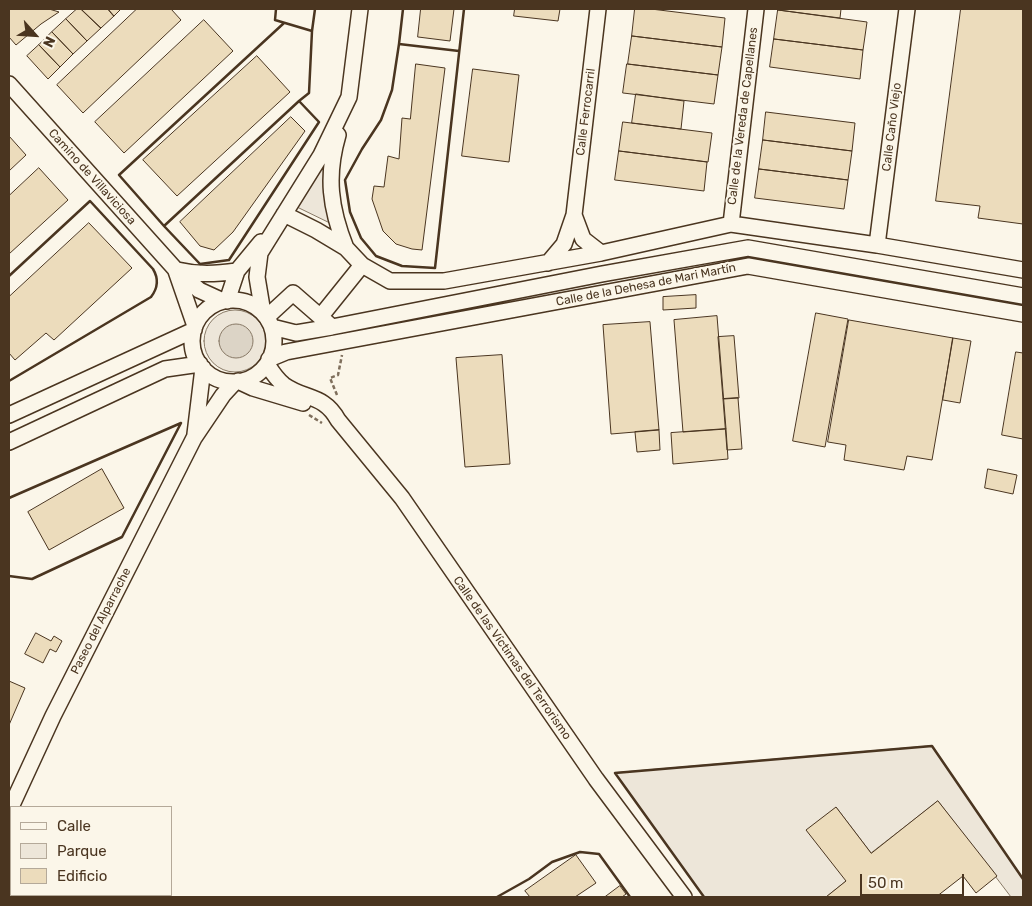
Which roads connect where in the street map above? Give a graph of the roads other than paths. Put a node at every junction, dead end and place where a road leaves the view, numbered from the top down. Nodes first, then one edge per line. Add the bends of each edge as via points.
1 (360, 9) edge
2 (598, 9) edge
3 (756, 9) edge
4 (906, 9) edge
5 (9, 84) edge
6 (349, 97) junction
7 (284, 214) junction
8 (574, 215) junction
9 (730, 224) junction
10 (878, 245) junction
11 (346, 248) junction
12 (601, 253) junction
13 (548, 263) junction
14 (362, 265) junction
15 (176, 270) junction
16 (1023, 270) edge
17 (237, 271) junction
18 (1023, 296) edge
19 (225, 301) junction
20 (1023, 314) edge
21 (267, 319) junction
22 (326, 322) junction
23 (195, 328) junction
24 (268, 362) junction
25 (201, 366) junction
26 (236, 382) junction
27 (9, 415) edge
28 (332, 423) junction
29 (194, 438) junction
30 (9, 442) edge
31 (11, 806) edge
32 (684, 897) edge

1 - 6 street
2 - 8 street, Calle Ferrocarril
3 - 9 street, Calle de la Vereda de Capellanes
4 - 10 street, Calle Caño Viejo
5 - 15 street, Camino de Villaviciosa
6 - 7 street via 321,155
6 - 11 street via 335,143 330,188
7 - 11 street
7 - 17 street
7 - 21 street via 260,253 257,277
8 - 12 street, Calle Ferrocarril via 583,239
8 - 13 street, Calle Ferrocarril via 564,244
9 - 10 street
9 - 12 street
10 - 16 street
11 - 14 street
12 - 13 street
13 - 14 street via 444,282 390,281
14 - 22 street
15 - 17 street via 204,274
15 - 19 street, Camino de Villaviciosa via 199,290
15 - 23 street, Camino de Villaviciosa
17 - 19 street
18 - 22 street, Calle de la Dehesa de Mari Martín via 748,248
19 - 21 street via 252,305
19 - 23 street via 212,306
20 - 24 street, Calle de la Dehesa de Mari Martín via 748,266 286,352
21 - 22 street, Calle de la Dehesa de Mari Martín via 296,333
21 - 22 street via 293,293
21 - 24 street via 274,338
23 - 25 street via 192,342
23 - 27 street
24 - 26 street via 259,373
24 - 28 street, Calle de las Víctimas del Terrorismo via 276,378 284,385 324,403 332,410
25 - 26 street via 212,376
25 - 29 street, Paseo del Alparrache
25 - 30 street via 165,369
26 - 28 street, Calle de las Víctimas del Terrorismo via 311,406
26 - 29 street, Paseo del Alparrache via 223,395
28 - 32 street, Calle de las Víctimas del Terrorismo via 402,498 596,779
29 - 31 street, Paseo del Alparrache via 53,716

